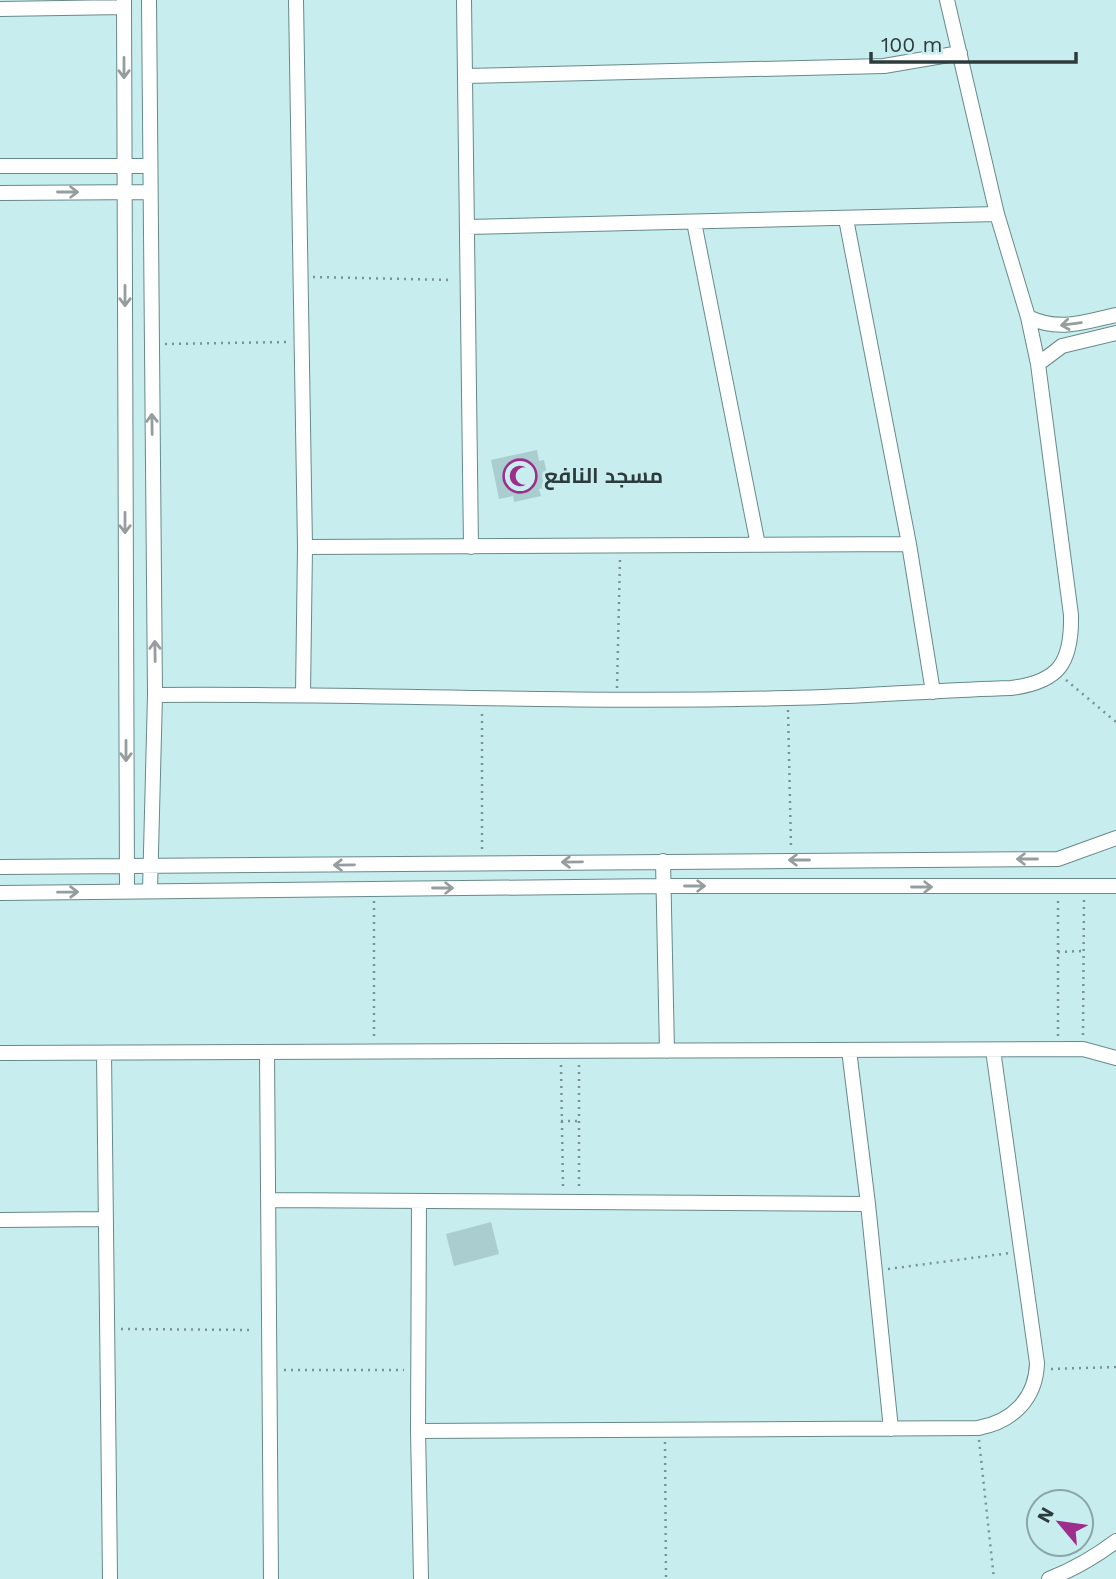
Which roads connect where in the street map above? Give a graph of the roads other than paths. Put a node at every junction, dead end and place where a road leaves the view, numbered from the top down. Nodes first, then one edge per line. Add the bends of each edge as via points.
1 (149, 0) edge
2 (296, 0) edge
3 (464, 0) edge
4 (947, 0) edge
5 (124, 4) edge
6 (0, 9) edge
7 (960, 53) junction
8 (465, 76) junction
9 (0, 166) edge
10 (124, 166) junction
11 (150, 166) junction
12 (124, 192) junction
13 (150, 192) junction
14 (0, 193) edge
15 (997, 214) junction
16 (846, 219) junction
17 (694, 222) junction
18 (467, 227) junction
19 (1116, 315) edge
20 (1028, 317) junction
21 (1116, 332) edge
22 (1038, 364) junction
23 (909, 544) junction
24 (758, 545) junction
25 (305, 547) junction
26 (471, 547) junction
27 (933, 692) junction
28 (303, 694) junction
29 (155, 695) junction
30 (1116, 838) edge
31 (1058, 859) junction
32 (663, 861) junction
33 (0, 867) edge
34 (126, 867) junction
35 (150, 867) junction
36 (664, 886) junction
37 (1116, 886) edge
38 (1058, 887) junction
39 (127, 891) junction
40 (150, 891) junction
41 (0, 892) edge
42 (849, 1050) junction
43 (993, 1050) junction
44 (667, 1051) junction
45 (104, 1053) junction
46 (267, 1053) junction
47 (0, 1054) edge
48 (1116, 1058) edge
49 (270, 1200) junction
50 (419, 1201) junction
51 (868, 1204) junction
52 (106, 1219) junction
53 (0, 1220) edge
54 (891, 1429) junction
55 (418, 1431) junction
56 (1116, 1541) edge
57 (110, 1579) edge
58 (271, 1579) edge
59 (421, 1579) edge
60 (1049, 1579) edge

1 - 11 street
2 - 25 street
3 - 8 street
4 - 7 street
5 - 6 street
5 -> 10 street
7 - 8 street via 884,66
7 - 15 street
8 - 18 street
9 - 10 street
10 - 11 street
10 - 12 street
11 - 13 street
12 - 13 street
14 -> 12 street
12 -> 34 street
29 -> 13 street
15 - 16 street
15 - 20 street
16 - 17 street
16 - 23 street
17 - 18 street
17 - 24 street
18 - 26 street
19 -> 20 street via 1055,326
20 - 22 street
21 - 22 street via 1070,342
22 - 27 street via 1071,615 1068,650 1055,671 1029,686
23 - 24 street
23 - 27 street
24 - 26 street
25 - 26 street
25 - 28 street
27 - 28 street via 787,698
28 - 29 street
29 - 35 street
30 - 31 street
31 -> 32 street
31 - 38 street via 1063,873
32 -> 35 street
32 - 36 street
33 - 34 street
34 - 35 street
34 - 39 street
35 - 40 street
36 -> 38 street
40 -> 36 street
36 - 44 street
37 - 38 street
39 - 40 street
41 -> 39 street
42 - 43 street
42 - 44 street
42 - 51 street
43 - 48 street via 1083,1049
43 - 54 street via 1037,1369 1031,1391 1018,1410 993,1425
44 - 46 street
45 - 46 street
45 - 47 street
45 - 52 street
46 - 49 street
49 - 50 street
49 - 58 street
50 - 51 street
50 - 55 street
51 - 54 street
52 - 53 street
52 - 57 street
54 - 55 street
55 - 59 street
56 - 60 street via 1069,1572

